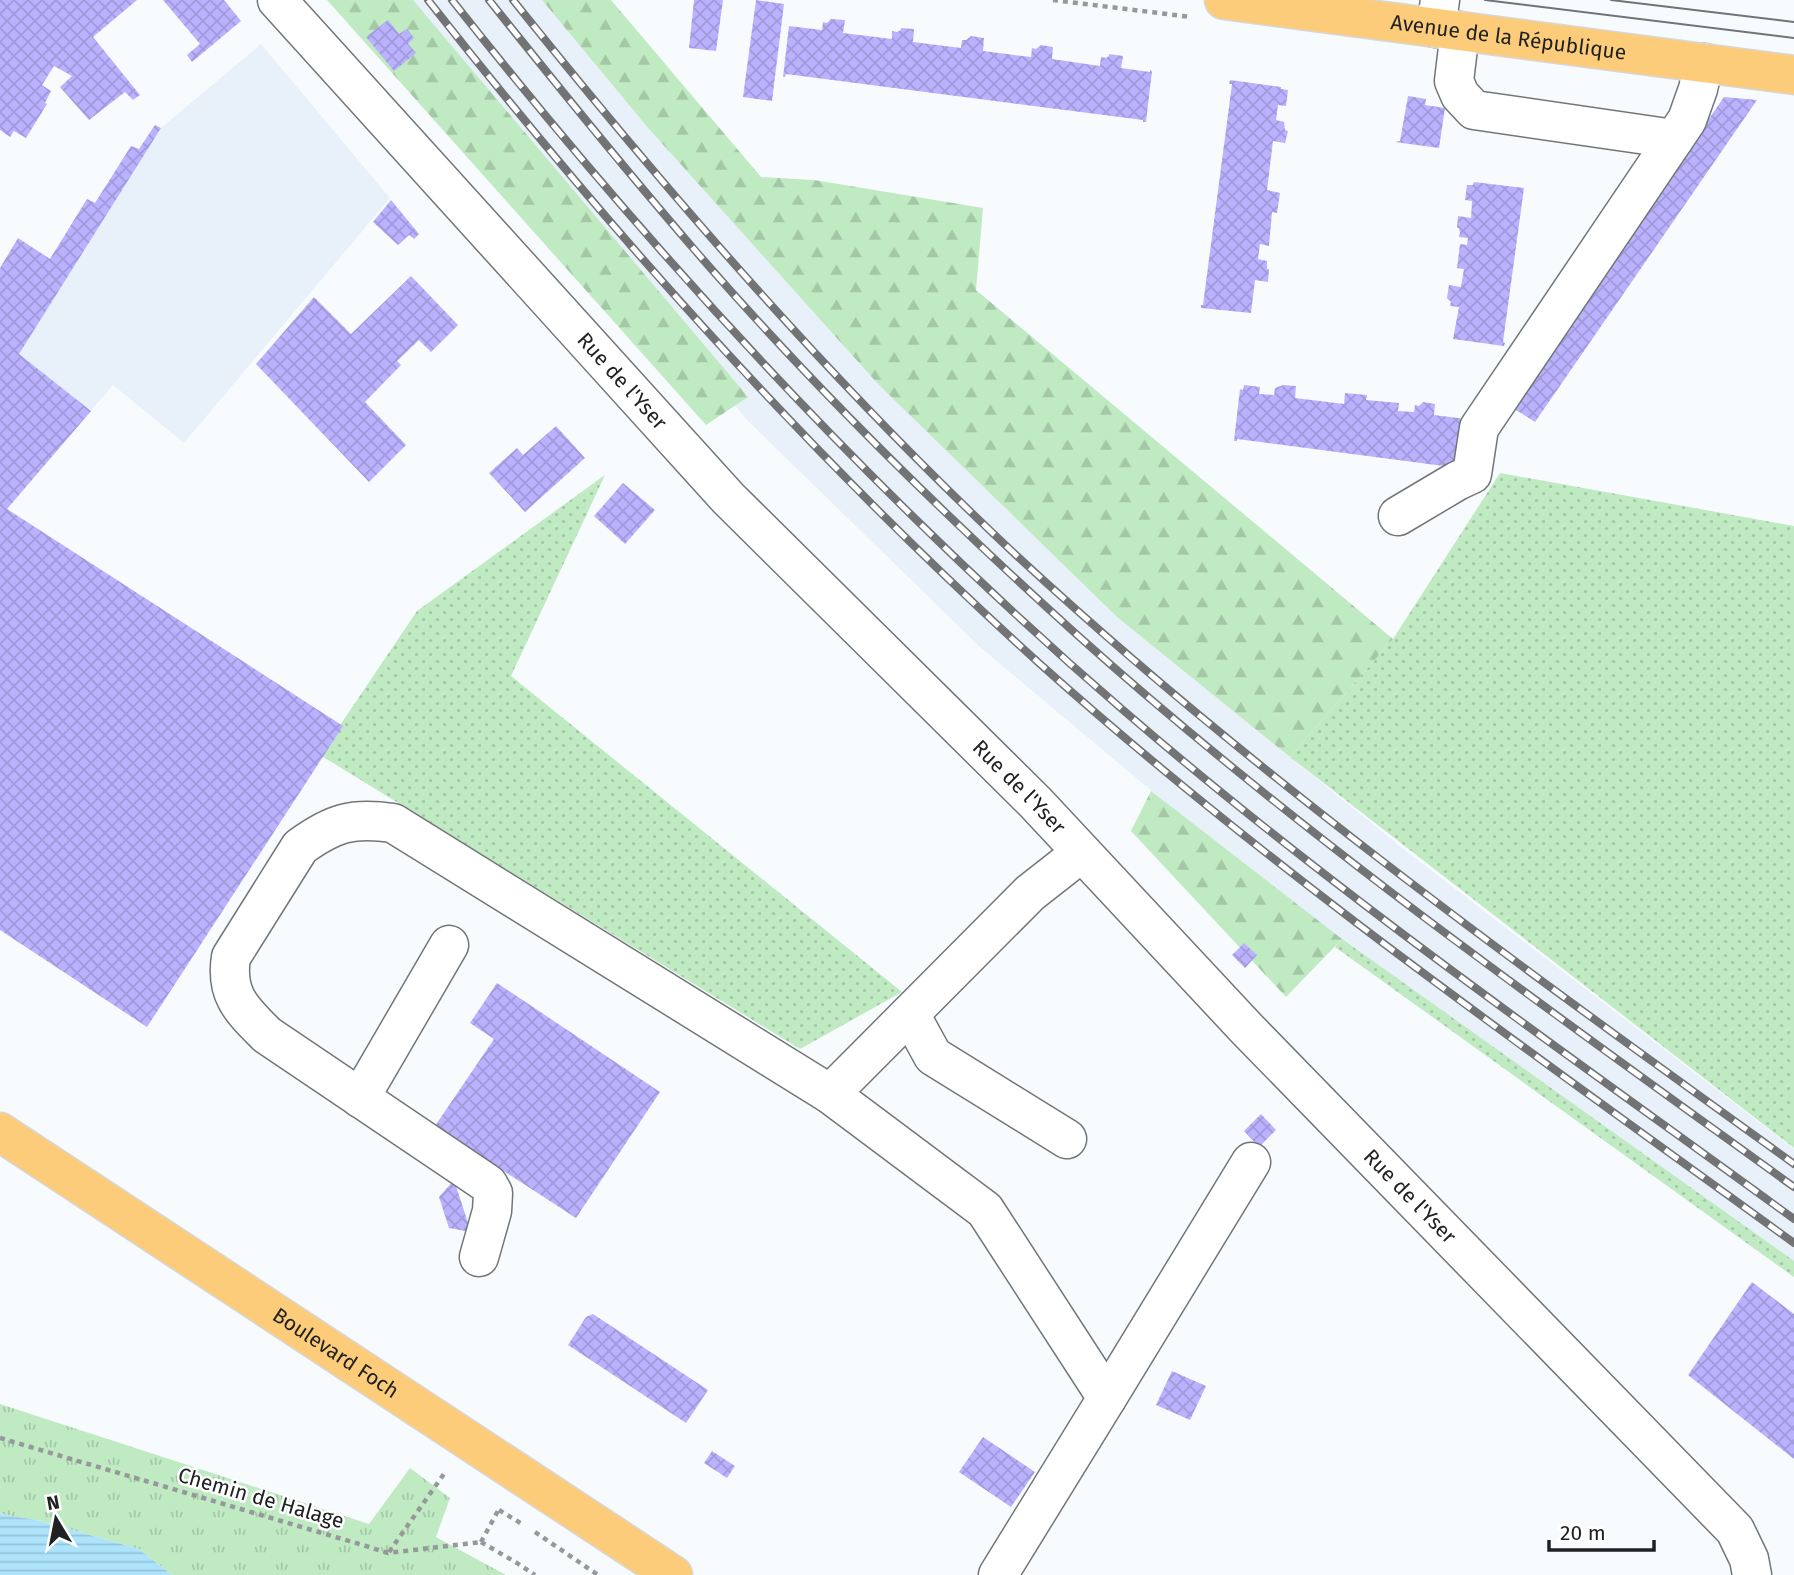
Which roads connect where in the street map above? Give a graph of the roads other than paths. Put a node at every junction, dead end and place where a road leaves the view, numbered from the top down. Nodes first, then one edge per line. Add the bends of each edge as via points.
1 (277, 0) edge
2 (1224, 0) edge
3 (1445, 20) edge
4 (1704, 63) junction
5 (1794, 75) edge
6 (1674, 139) junction
7 (1398, 516) dead end
8 (1082, 853) junction
9 (449, 945) dead end
10 (910, 1014) junction
11 (830, 1094) junction
12 (360, 1098) junction
13 (0, 1132) edge
14 (1068, 1139) dead end
15 (1251, 1162) dead end
16 (479, 1257) dead end
17 (1107, 1398) junction
18 (673, 1575) edge
19 (998, 1575) edge
20 (1752, 1575) edge

1 - 8 street, Rue de l'Yser via 728,498
2 - 3 main road, Avenue de la République
3 - 4 main road, Avenue de la République
3 - 6 street via 1454,80 1460,96 1474,110
4 - 5 main road, Avenue de la République
4 - 6 street via 1687,120
6 - 7 street via 1479,428 1472,474
8 - 10 street via 1030,893
8 - 20 street, Rue de l'Yser via 1245,1028 1735,1530
9 - 12 street
10 - 11 street
10 - 14 street via 933,1056
11 - 12 street via 393,823 369,819 333,827 300,848 231,957 229,972 238,1003 267,1035
11 - 17 street via 985,1210
12 - 16 street via 488,1184 493,1193 492,1211
13 - 18 main road, Boulevard Foch
15 - 17 street
17 - 19 street

